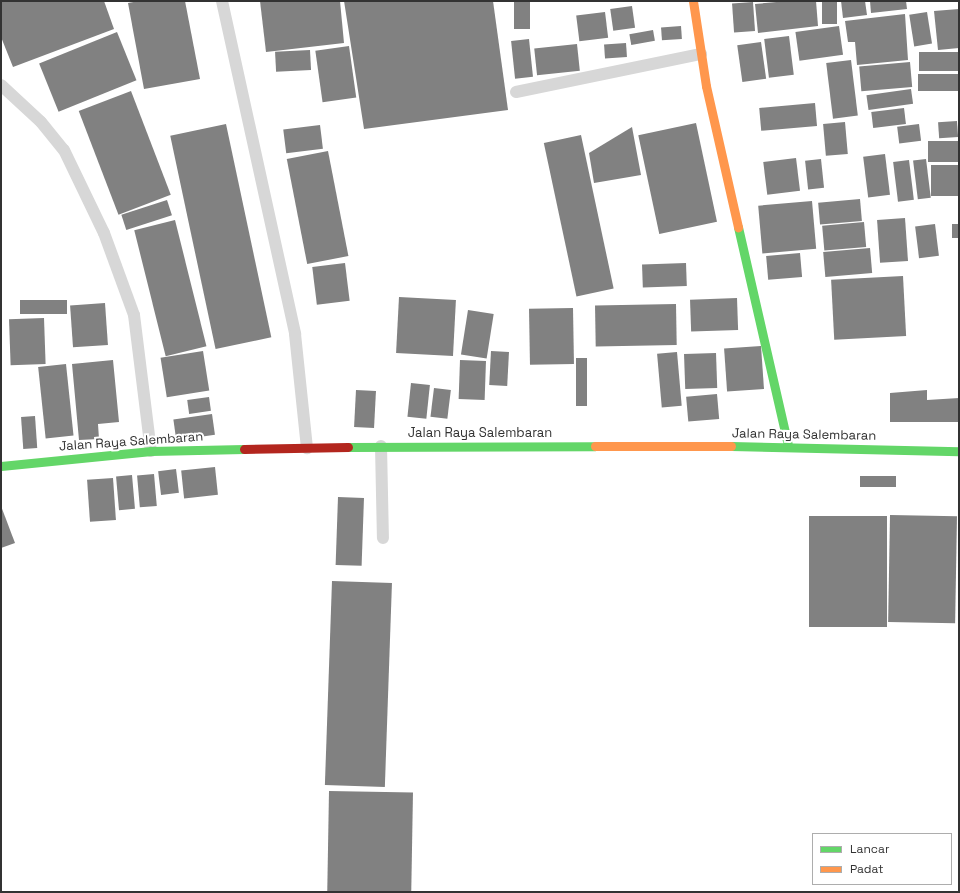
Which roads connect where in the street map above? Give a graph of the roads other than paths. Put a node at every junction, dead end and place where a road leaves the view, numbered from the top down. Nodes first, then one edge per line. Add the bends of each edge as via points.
1 (222, 1) edge
2 (693, 1) edge
3 (701, 54) junction
4 (1, 85) edge
5 (516, 92) dead end
6 (381, 446) junction
7 (788, 446) junction
8 (307, 448) junction
9 (151, 451) junction
10 (959, 451) edge
11 (1, 466) edge
12 (383, 538) dead end

1 - 8 lane via 295,334
2 - 3 main road
3 - 5 lane
3 - 7 main road
4 - 9 lane via 41,122 64,150 104,233 134,315
6 - 7 main road, Jalan Raya Salembaran
6 - 8 main road, Jalan Raya Salembaran
6 - 12 lane
7 - 10 main road, Jalan Raya Salembaran
8 - 9 main road, Jalan Raya Salembaran
9 - 11 main road, Jalan Raya Salembaran

